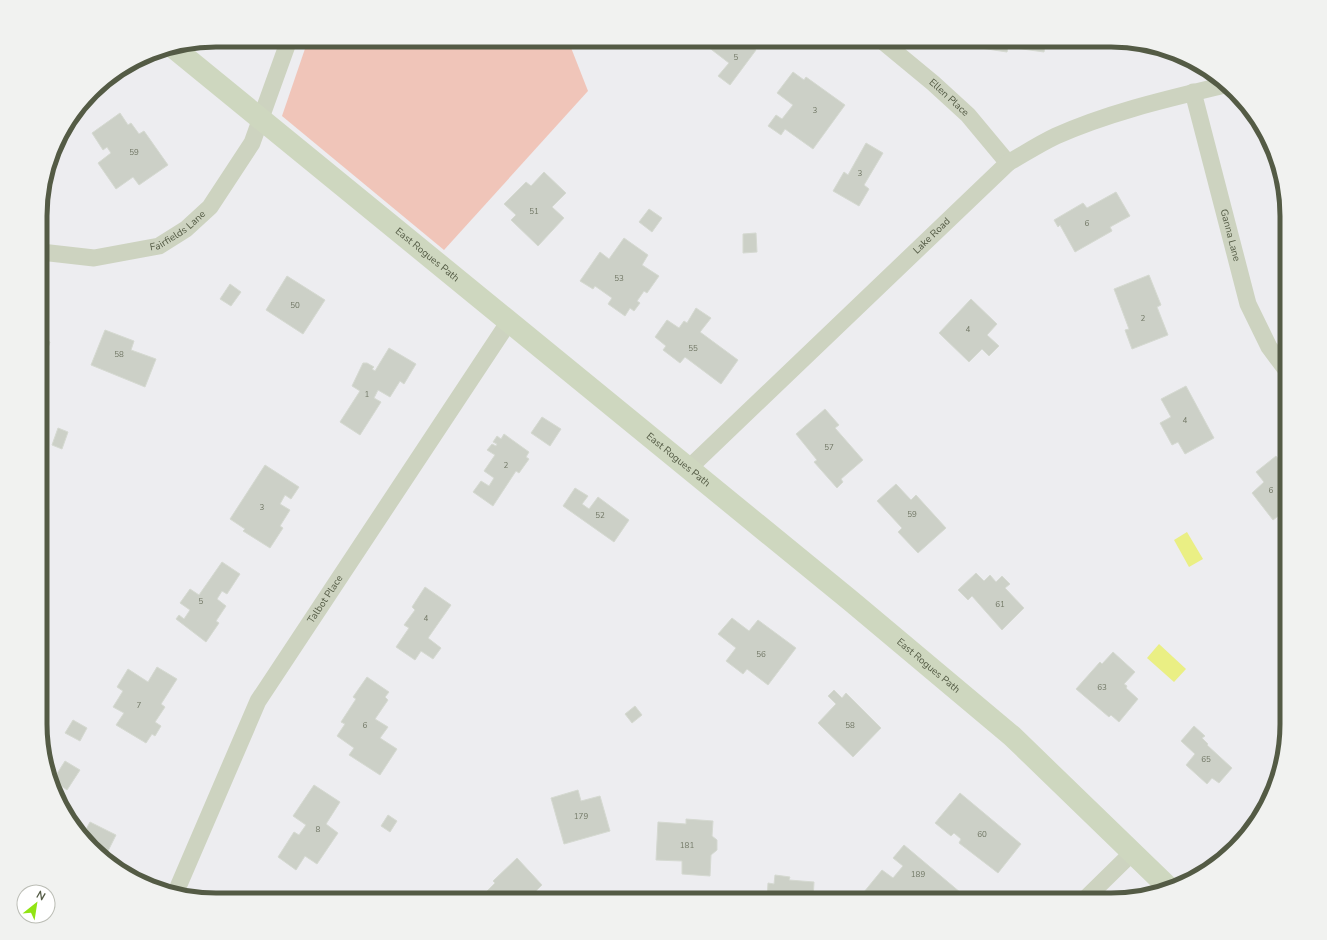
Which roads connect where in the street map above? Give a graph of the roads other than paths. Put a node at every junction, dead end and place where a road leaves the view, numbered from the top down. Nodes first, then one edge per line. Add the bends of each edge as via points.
1 (287, 47) edge
2 (889, 47) edge
3 (178, 51) edge
4 (1219, 86) edge
5 (1193, 92) junction
6 (262, 119) junction
7 (1008, 163) junction
8 (47, 253) edge
9 (508, 323) junction
10 (1280, 361) edge
11 (689, 468) junction
12 (1133, 852) junction
13 (1165, 884) edge
14 (177, 888) edge
15 (1091, 893) edge

1 - 6 street, Fairfields Lane
2 - 7 street, Ellen Place via 968,115
3 - 6 street, East Rogues Path
4 - 5 street, Lake Road
5 - 7 street, Lake Road via 1133,107 1090,122 1054,137
5 - 10 street, Ganna Lane via 1248,304 1269,346
6 - 8 street, Fairfields Lane via 252,143 210,207 186,229 159,246 94,258
6 - 9 street, East Rogues Path
7 - 11 street, Lake Road
9 - 11 street, East Rogues Path
9 - 14 street, Talbot Place via 258,701
11 - 12 street, East Rogues Path via 1012,736
12 - 13 street, East Rogues Path
12 - 15 street

